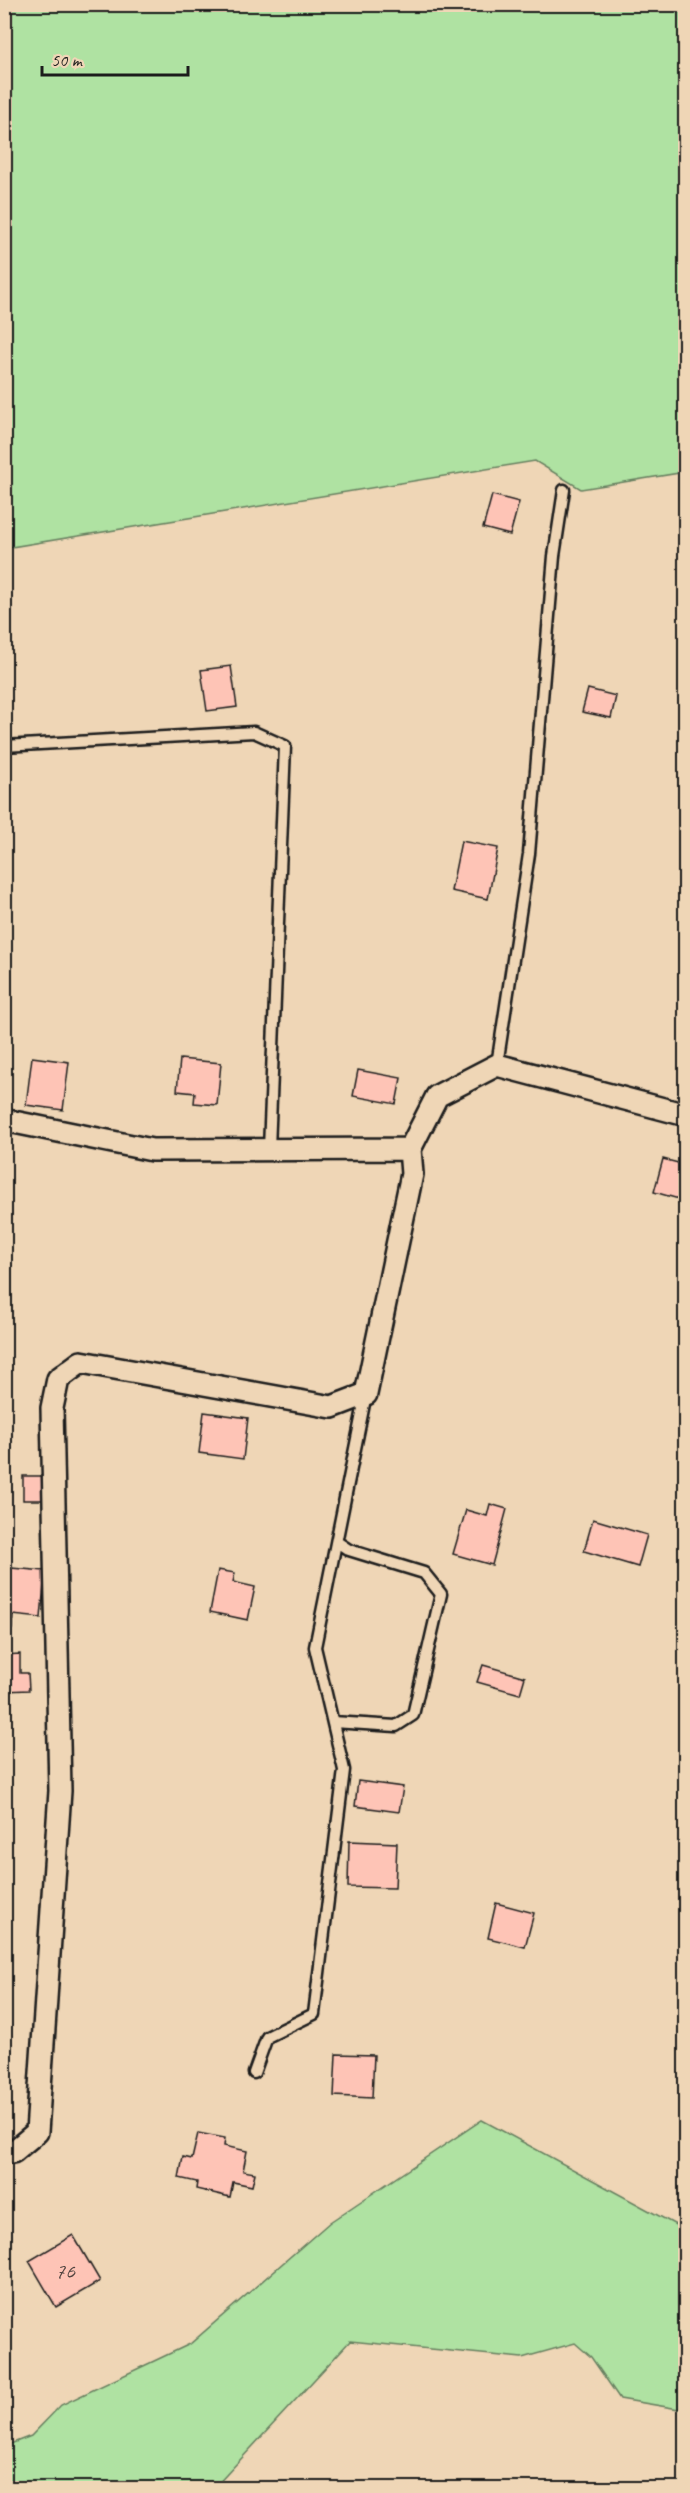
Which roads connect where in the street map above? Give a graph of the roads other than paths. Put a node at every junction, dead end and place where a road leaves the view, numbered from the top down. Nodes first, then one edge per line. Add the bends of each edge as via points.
1 (564, 490) dead end
2 (4, 746) edge
3 (497, 1065) junction
4 (686, 1115) edge
5 (4, 1120) edge
6 (269, 1149) junction
7 (410, 1149) junction
8 (366, 1394) junction
9 (336, 1542) junction
10 (333, 1722) junction
11 (254, 2073) dead end
12 (4, 2152) edge

1 - 3 lane via 554,556 530,854
2 - 6 lane via 254,732 285,746
3 - 4 street
3 - 7 street via 437,1096
5 - 6 street via 152,1150
6 - 7 street
7 - 8 street via 412,1174
8 - 9 lane
8 - 12 street via 332,1407 81,1362 58,1378 52,1408 60,1791 37,2132 13,2152
9 - 10 lane via 315,1647
9 - 10 lane via 424,1573 441,1594 413,1715 396,1726
10 - 11 lane via 344,1770 314,2014 267,2037

